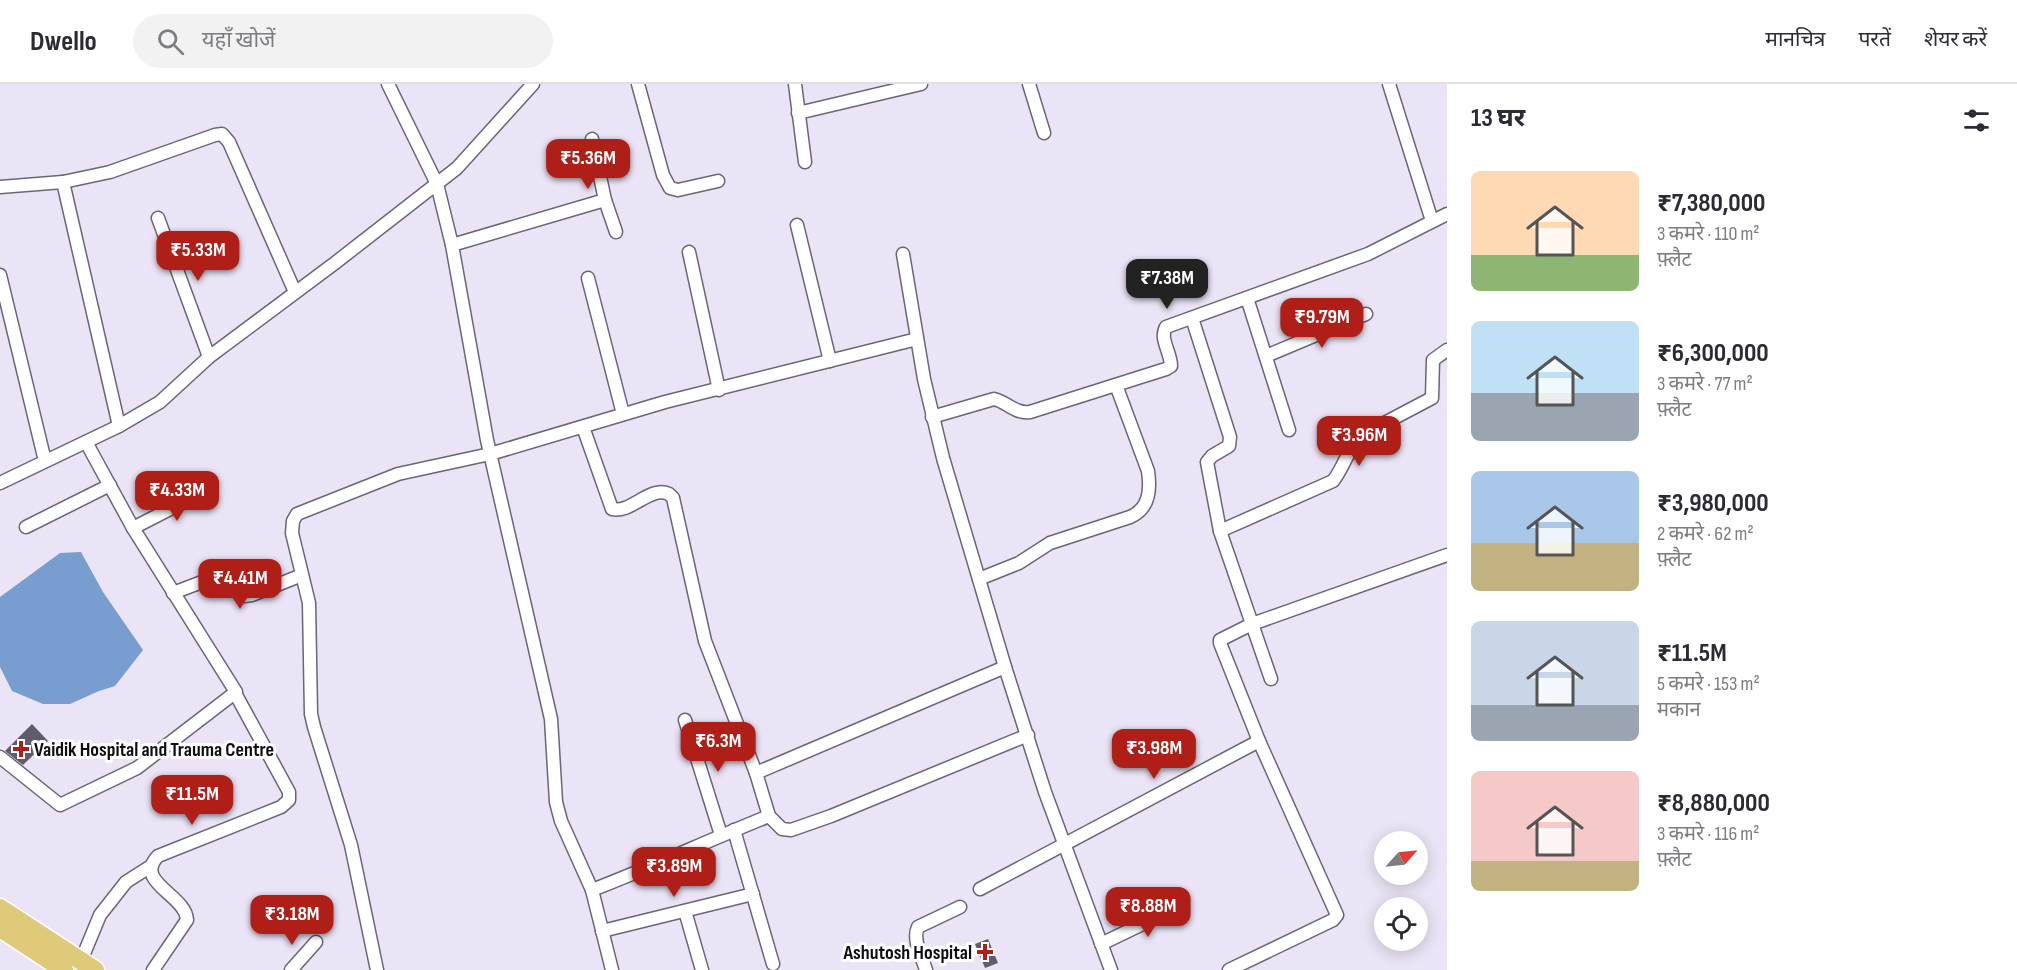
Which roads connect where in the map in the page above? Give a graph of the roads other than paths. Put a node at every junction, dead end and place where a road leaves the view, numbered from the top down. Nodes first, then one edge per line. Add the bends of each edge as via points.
1 (388, 84) edge
2 (533, 84) edge
3 (638, 84) edge
4 (795, 84) edge
5 (921, 84) edge
6 (1029, 84) edge
7 (1389, 84) edge
8 (798, 113) junction
9 (1044, 133) dead end
10 (592, 139) dead end
11 (805, 162) dead end
12 (718, 181) dead end
13 (63, 182) junction
14 (437, 184) junction
15 (0, 186) edge
16 (605, 200) junction
17 (1447, 214) edge
18 (158, 218) dead end
19 (1432, 221) junction
20 (797, 225) dead end
21 (616, 232) dead end
22 (452, 245) junction
23 (689, 252) dead end
24 (903, 254) dead end
25 (0, 275) edge
26 (588, 279) dead end
27 (295, 292) junction
28 (1248, 298) junction
29 (1366, 314) dead end
30 (1192, 318) junction
31 (917, 339) junction
32 (1447, 350) edge
33 (1266, 356) junction
34 (209, 357) junction
35 (830, 361) junction
36 (1116, 385) junction
37 (719, 390) junction
38 (623, 414) junction
39 (932, 417) junction
40 (119, 426) junction
41 (583, 427) junction
42 (1289, 430) dead end
43 (86, 442) junction
44 (490, 454) junction
45 (45, 460) junction
46 (0, 483) edge
47 (110, 485) junction
48 (207, 490) dead end
49 (26, 527) dead end
50 (133, 528) junction
51 (1220, 531) junction
52 (1447, 555) edge
53 (302, 575) junction
54 (979, 579) junction
55 (173, 592) junction
56 (1252, 624) junction
57 (1005, 668) junction
58 (1271, 679) dead end
59 (235, 693) junction
60 (685, 720) dead end
61 (1028, 735) junction
62 (1259, 741) junction
63 (0, 757) edge
64 (756, 773) junction
65 (769, 816) junction
66 (734, 830) junction
67 (721, 835) junction
68 (1064, 845) junction
69 (151, 866) junction
70 (980, 889) dead end
71 (592, 890) junction
72 (753, 894) junction
73 (1182, 904) dead end
74 (960, 907) dead end
75 (0, 908) edge
76 (685, 911) junction
77 (0, 928) edge
78 (602, 931) junction
79 (316, 942) dead end
80 (1101, 944) junction
81 (773, 964) dead end
82 (88, 966) edge
83 (64, 970) edge
84 (153, 970) edge
85 (291, 970) edge
86 (376, 970) edge
87 (612, 970) edge
88 (702, 970) edge
89 (926, 970) edge
90 (1111, 970) edge
91 (1229, 970) edge

1 - 14 street
2 - 14 street via 457,168
3 - 12 street via 663,176 670,188 678,190
4 - 8 street
5 - 8 street
6 - 9 street
7 - 19 street
8 - 11 street
10 - 16 street
13 - 15 street
13 - 27 street via 110,172 222,134
13 - 40 street
14 - 22 street
14 - 27 street
16 - 21 street
16 - 22 street
17 - 19 street
18 - 34 street
19 - 28 street via 1368,254
20 - 35 street
22 - 44 street
23 - 37 street
24 - 31 street
25 - 45 street
26 - 38 street
27 - 34 street
28 - 30 street
28 - 33 street
29 - 33 street
30 - 36 street via 1164,331 1171,366
30 - 51 street via 1231,442 1207,462
31 - 35 street
31 - 39 street
32 - 51 street via 1433,360 1432,398 1360,436 1333,481
33 - 42 street
34 - 40 street via 160,402
35 - 37 street
36 - 39 street via 1030,412 1015,410 994,399
36 - 54 street via 1148,471 1150,483 1145,506 1130,518 1050,543 1019,563
37 - 38 street
38 - 41 street
39 - 54 street
40 - 43 street
41 - 44 street
41 - 64 street via 612,509 659,492 673,498 705,641
43 - 45 street
43 - 47 street
44 - 53 street via 398,474 297,514 292,533
44 - 71 street via 551,719 556,802
45 - 46 street
47 - 49 street
47 - 50 street
48 - 50 street
50 - 55 street
51 - 56 street
52 - 56 street
53 - 55 street via 252,595 244,596 225,575
53 - 86 street via 309,603 313,720 351,845
54 - 57 street
55 - 59 street
56 - 58 street
56 - 62 street via 1222,638 1220,643
57 - 61 street
57 - 64 street
59 - 63 street via 137,768 60,805
59 - 69 street via 290,800 158,856
60 - 67 street
61 - 65 street via 791,830 782,829
61 - 68 street
62 - 68 street
62 - 91 street via 1337,915
64 - 65 street
65 - 66 street
66 - 67 street
66 - 72 street
67 - 71 street via 654,867
68 - 70 street
68 - 80 street
69 - 82 street via 126,882 100,915
69 - 84 street via 154,880 184,908 187,920
71 - 78 street
72 - 76 street
72 - 81 street
73 - 80 street
74 - 89 street via 916,930
75 - 82 main road
76 - 78 street
76 - 88 street
77 - 83 main road
78 - 87 street
79 - 85 street
80 - 90 street

